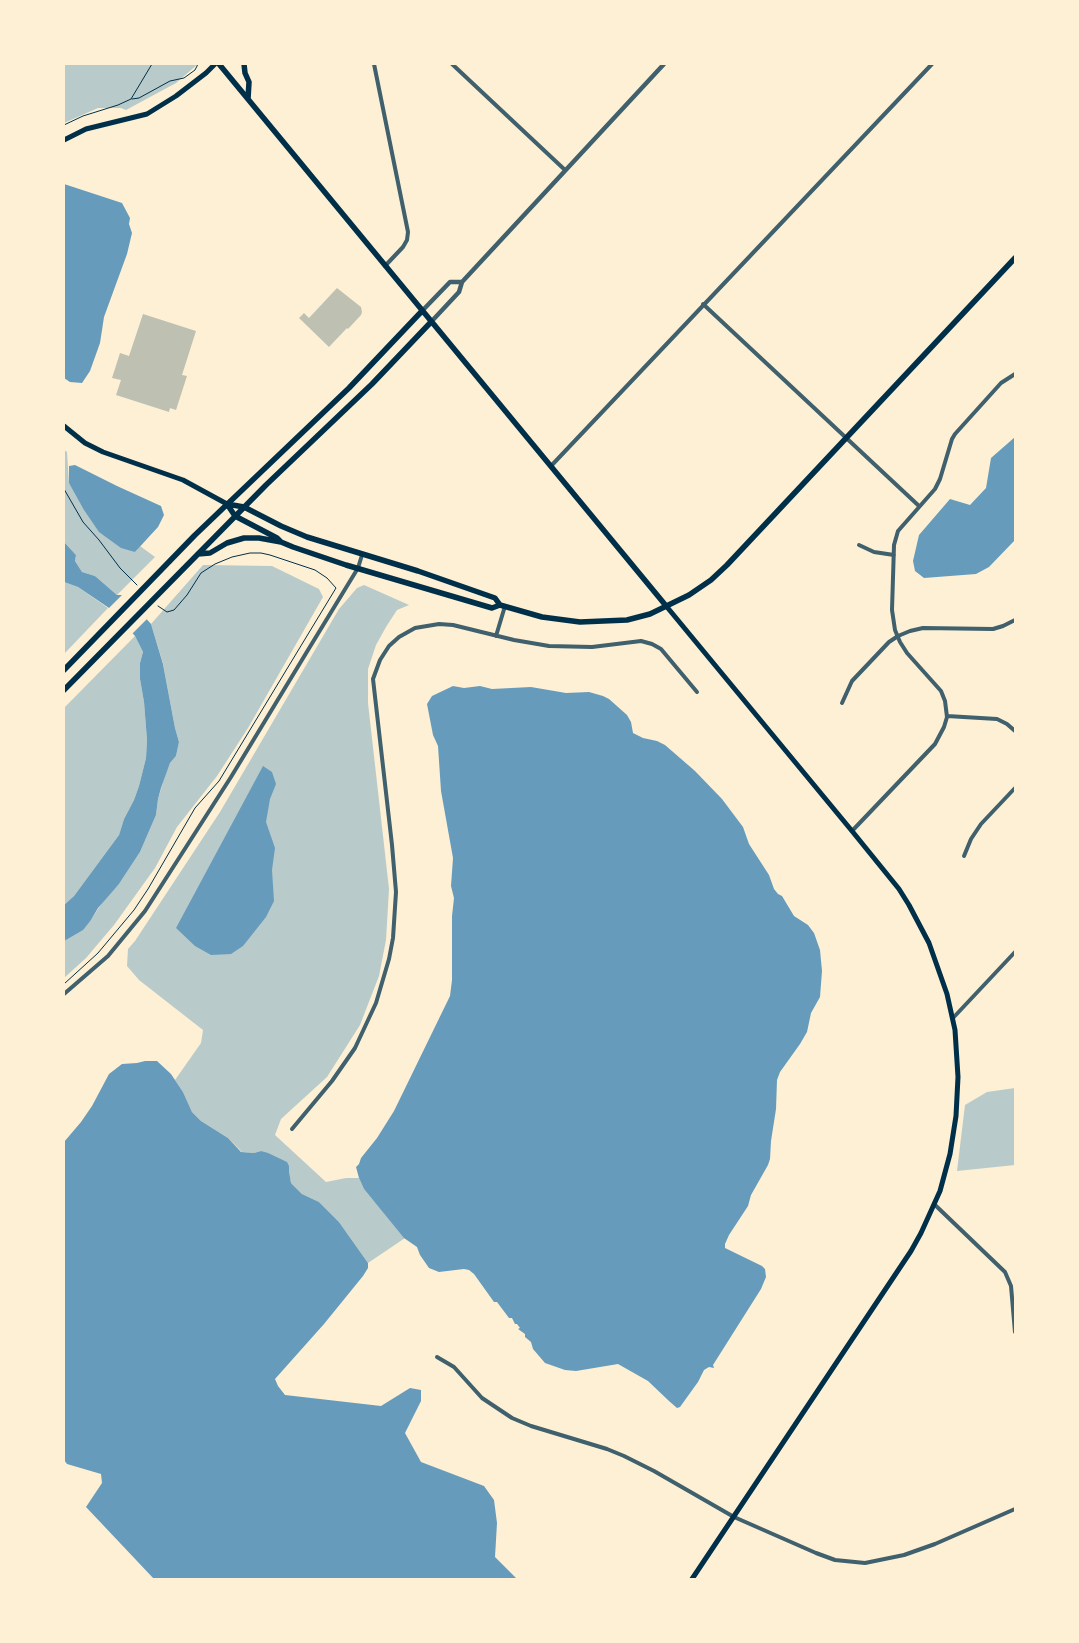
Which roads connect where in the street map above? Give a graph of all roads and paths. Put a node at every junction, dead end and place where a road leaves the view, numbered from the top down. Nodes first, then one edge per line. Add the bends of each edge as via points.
1 (152, 64) edge
2 (198, 64) edge
3 (217, 64) edge
4 (244, 64) edge
5 (374, 64) edge
6 (452, 64) edge
7 (664, 64) edge
8 (932, 64) edge
9 (131, 99) junction
10 (248, 100) junction
11 (64, 125) edge
12 (64, 140) edge
13 (565, 170) junction
14 (1015, 258) edge
15 (385, 266) junction
16 (462, 282) junction
17 (703, 304) junction
18 (422, 311) junction
19 (431, 322) junction
20 (1015, 374) edge
21 (64, 426) edge
22 (845, 438) junction
23 (551, 466) junction
24 (228, 504) junction
25 (919, 506) junction
26 (244, 507) junction
27 (235, 516) junction
28 (281, 542) junction
29 (859, 545) dead end
30 (198, 554) junction
31 (362, 554) junction
32 (894, 555) junction
33 (358, 568) junction
34 (336, 588) dead end
35 (503, 606) junction
36 (667, 607) junction
37 (1015, 620) edge
38 (496, 636) junction
39 (898, 636) junction
40 (64, 670) edge
41 (64, 690) edge
42 (698, 692) dead end
43 (842, 703) dead end
44 (947, 716) junction
45 (1015, 731) edge
46 (1015, 788) edge
47 (852, 831) junction
48 (964, 856) dead end
49 (1015, 952) edge
50 (64, 984) edge
51 (64, 994) edge
52 (953, 1018) junction
53 (292, 1128) dead end
54 (934, 1204) junction
55 (1015, 1332) edge
56 (437, 1357) dead end
57 (1015, 1509) edge
58 (734, 1516) junction
59 (692, 1579) edge

1 - 9 path
2 - 9 path via 184,78
3 - 10 main road
3 - 12 main road via 152,112 86,129
4 - 10 main road via 249,82
5 - 15 street via 408,232 403,247
6 - 13 street
7 - 13 street
8 - 17 street
9 - 11 path
10 - 15 main road
13 - 16 street
14 - 22 main road
15 - 18 main road
16 - 18 street via 450,282
16 - 19 street via 459,292
17 - 22 street
17 - 23 street
18 - 19 main road
18 - 24 main road via 349,388
19 - 23 main road
19 - 26 main road via 354,402
20 - 25 street via 1001,383 955,434 938,483
21 - 24 main road via 103,452 182,480
22 - 25 street
22 - 36 main road via 718,574
23 - 36 main road
24 - 26 main road
24 - 27 main road
24 - 40 main road
25 - 32 street via 898,531
26 - 27 main road
26 - 31 main road via 302,535
27 - 28 main road
27 - 30 main road
28 - 30 main road via 244,538 210,553
28 - 33 main road
29 - 32 street via 874,552
30 - 41 main road
31 - 33 street
31 - 35 main road via 495,598
32 - 39 street via 892,610
33 - 35 main road via 492,608
33 - 51 street via 145,911 113,950
34 - 50 path via 219,781 195,808 134,910 98,953
35 - 36 main road via 542,617 580,622 632,619
35 - 38 street
36 - 47 main road
37 - 39 street via 989,629 923,628
38 - 42 street via 564,647 648,642 664,652
38 - 53 street via 446,624 422,626 394,642 376,668 373,686 396,892 393,938 385,977 355,1048
39 - 43 street via 852,681
39 - 44 street via 907,653 940,691
44 - 45 street via 990,718 1004,722
44 - 47 street via 935,744
46 - 48 street via 981,824
47 - 52 main road via 899,889 919,920 942,977
49 - 52 street
52 - 54 main road via 958,1062 956,1116 948,1161
54 - 55 street via 1005,1272 1011,1286
54 - 58 main road via 911,1251
56 - 58 street via 454,1367 482,1398 508,1417 624,1456
57 - 58 street via 911,1553 859,1563 821,1555
58 - 59 main road

